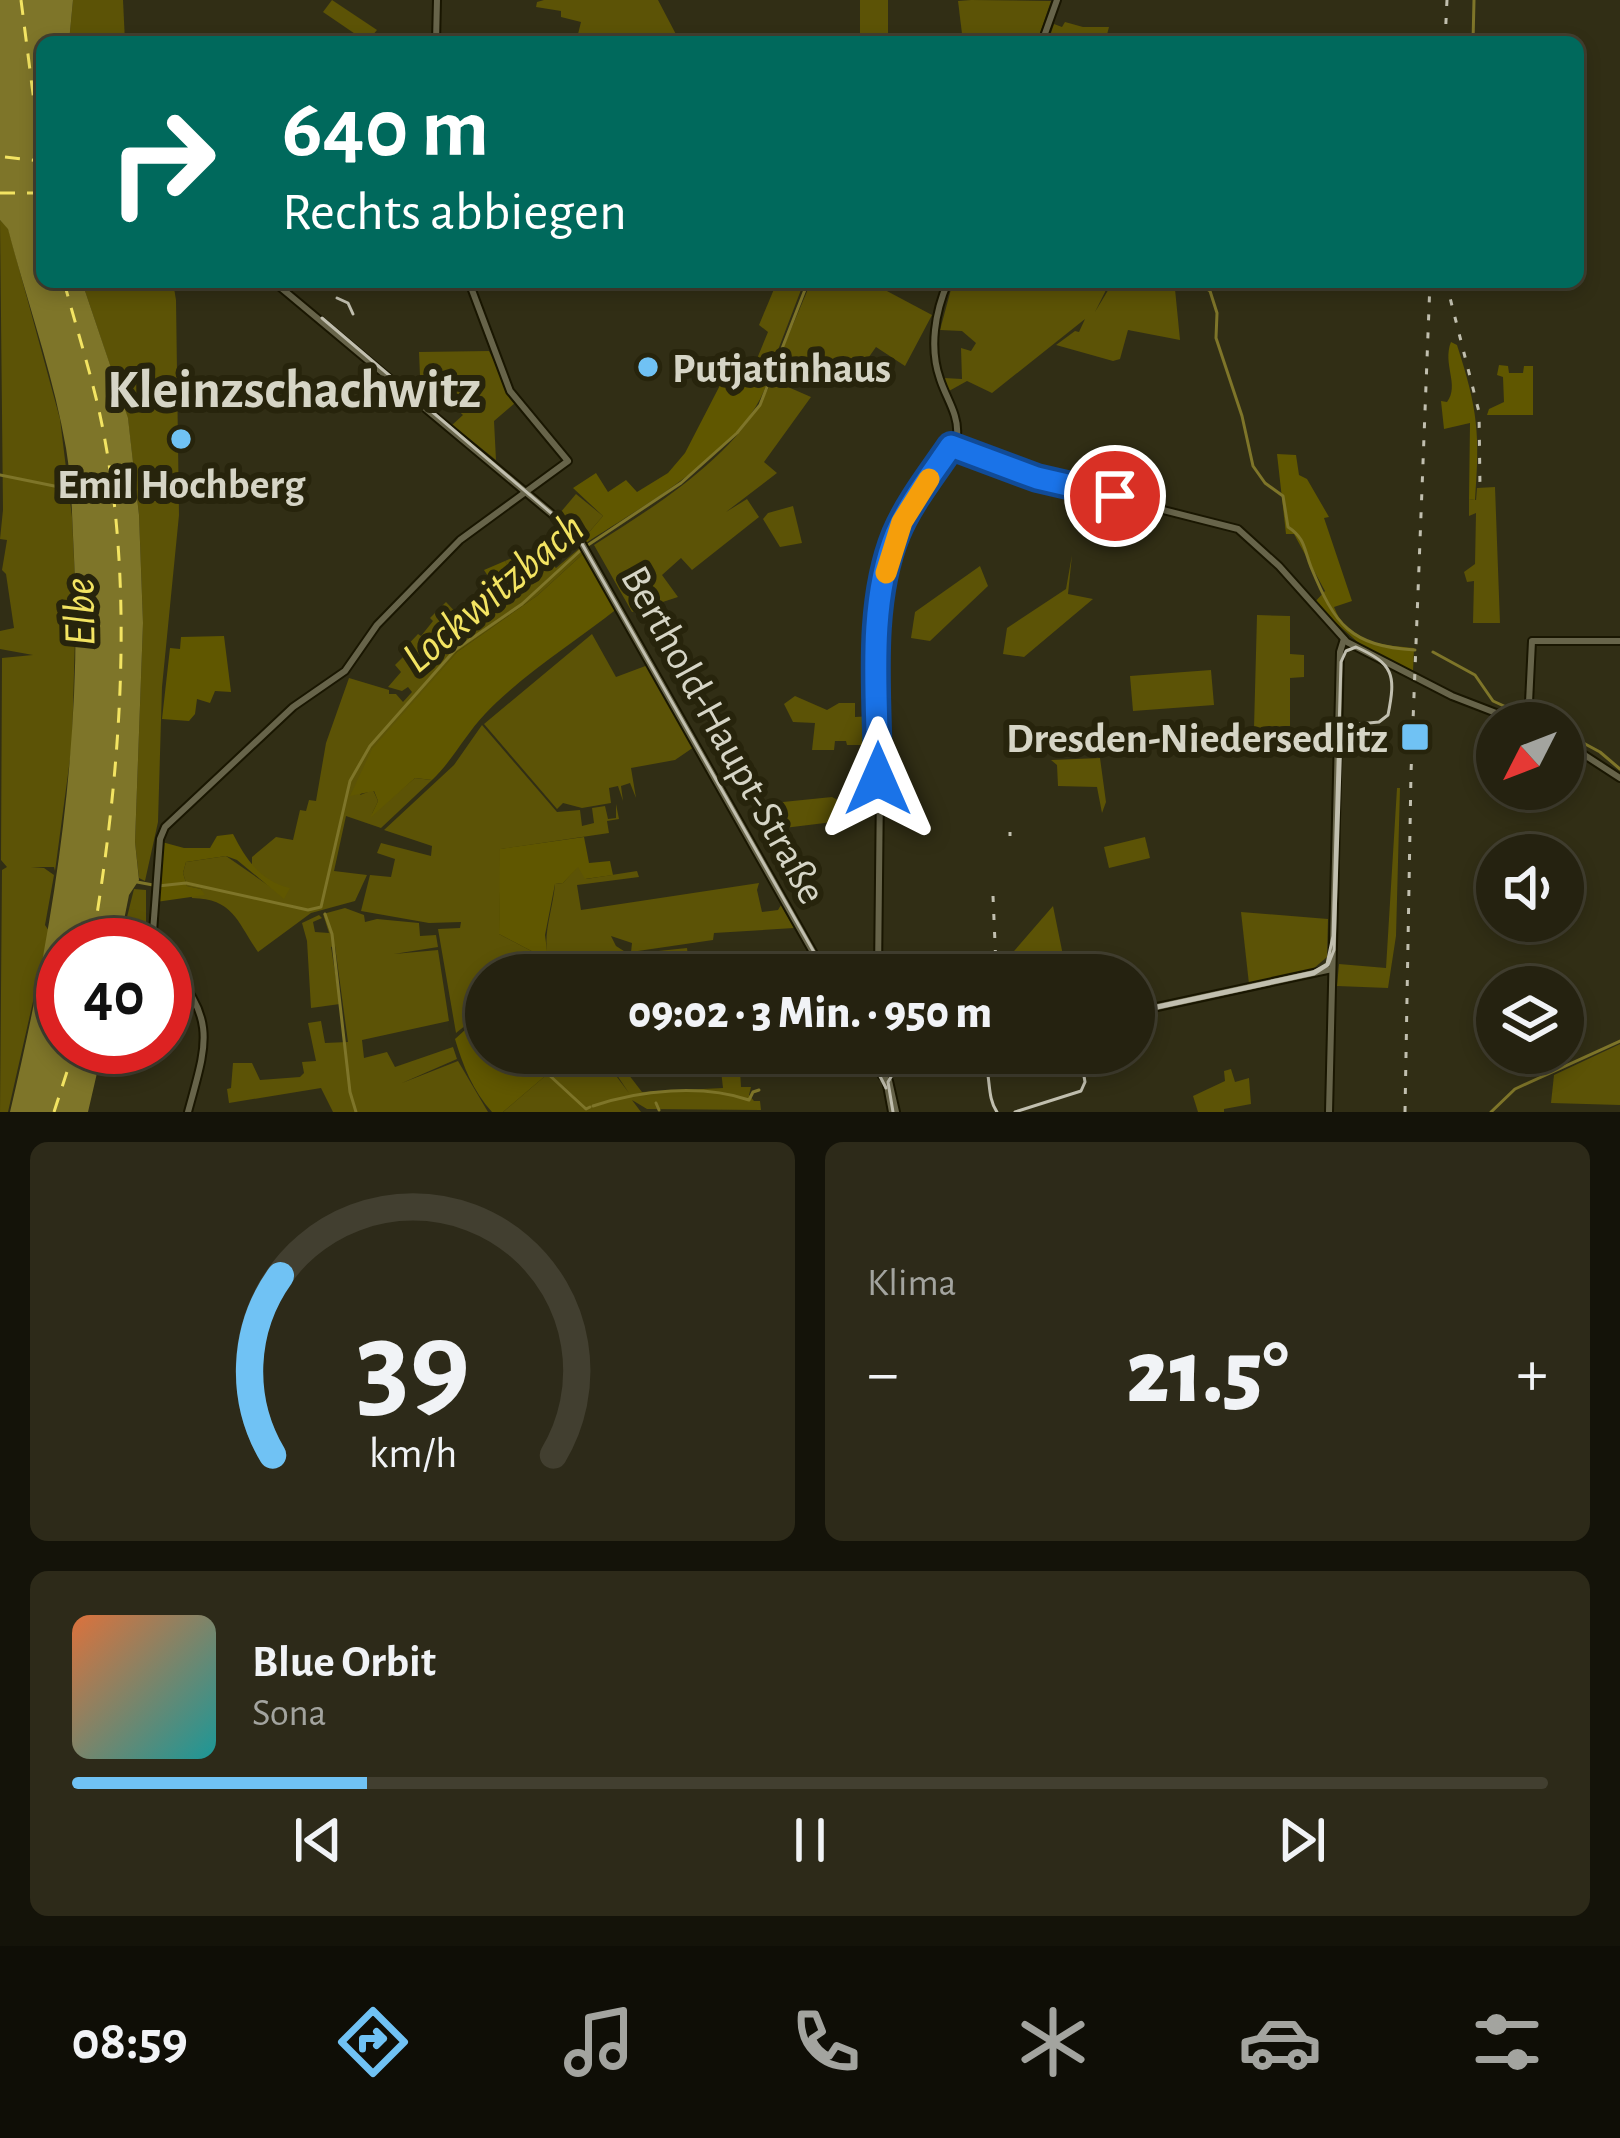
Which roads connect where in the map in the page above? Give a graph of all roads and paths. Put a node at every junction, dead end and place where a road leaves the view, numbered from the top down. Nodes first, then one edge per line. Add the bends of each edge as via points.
1 (436, 0) edge
2 (1057, 0) edge
3 (436, 36) edge
4 (1044, 36) edge
5 (281, 288) edge
6 (471, 288) edge
7 (945, 288) edge
8 (951, 446) junction
9 (525, 489) junction
10 (1346, 640) junction
11 (1620, 641) edge
12 (1359, 649) junction
13 (1341, 662) junction
14 (1528, 702) edge
15 (1476, 704) edge
16 (1584, 755) edge
17 (1620, 778) edge
18 (153, 918) edge
19 (814, 954) edge
20 (878, 954) edge
21 (1332, 969) junction
22 (192, 995) edge
23 (1155, 1007) edge
24 (885, 1074) edge
25 (886, 1074) edge
26 (188, 1112) edge
27 (894, 1112) edge
28 (1329, 1112) edge

1 - 3 street
2 - 4 street
5 - 9 street, Berthold-Haupt-Straße
6 - 9 street via 510,391 568,461
7 - 8 street via 935,348 958,422
8 - 10 street via 1037,478 1238,529
8 - 20 street via 902,522 882,595
9 - 18 street via 455,544 345,671 293,707 165,827
9 - 19 street, Berthold-Haupt-Straße via 589,552
10 - 12 street
10 - 13 street
11 - 14 street via 1532,641
12 - 13 street
12 - 15 street
13 - 21 street
16 - 17 street
21 - 23 street
21 - 28 street
22 - 26 street via 205,1024
24 - 27 street
25 - 27 street

